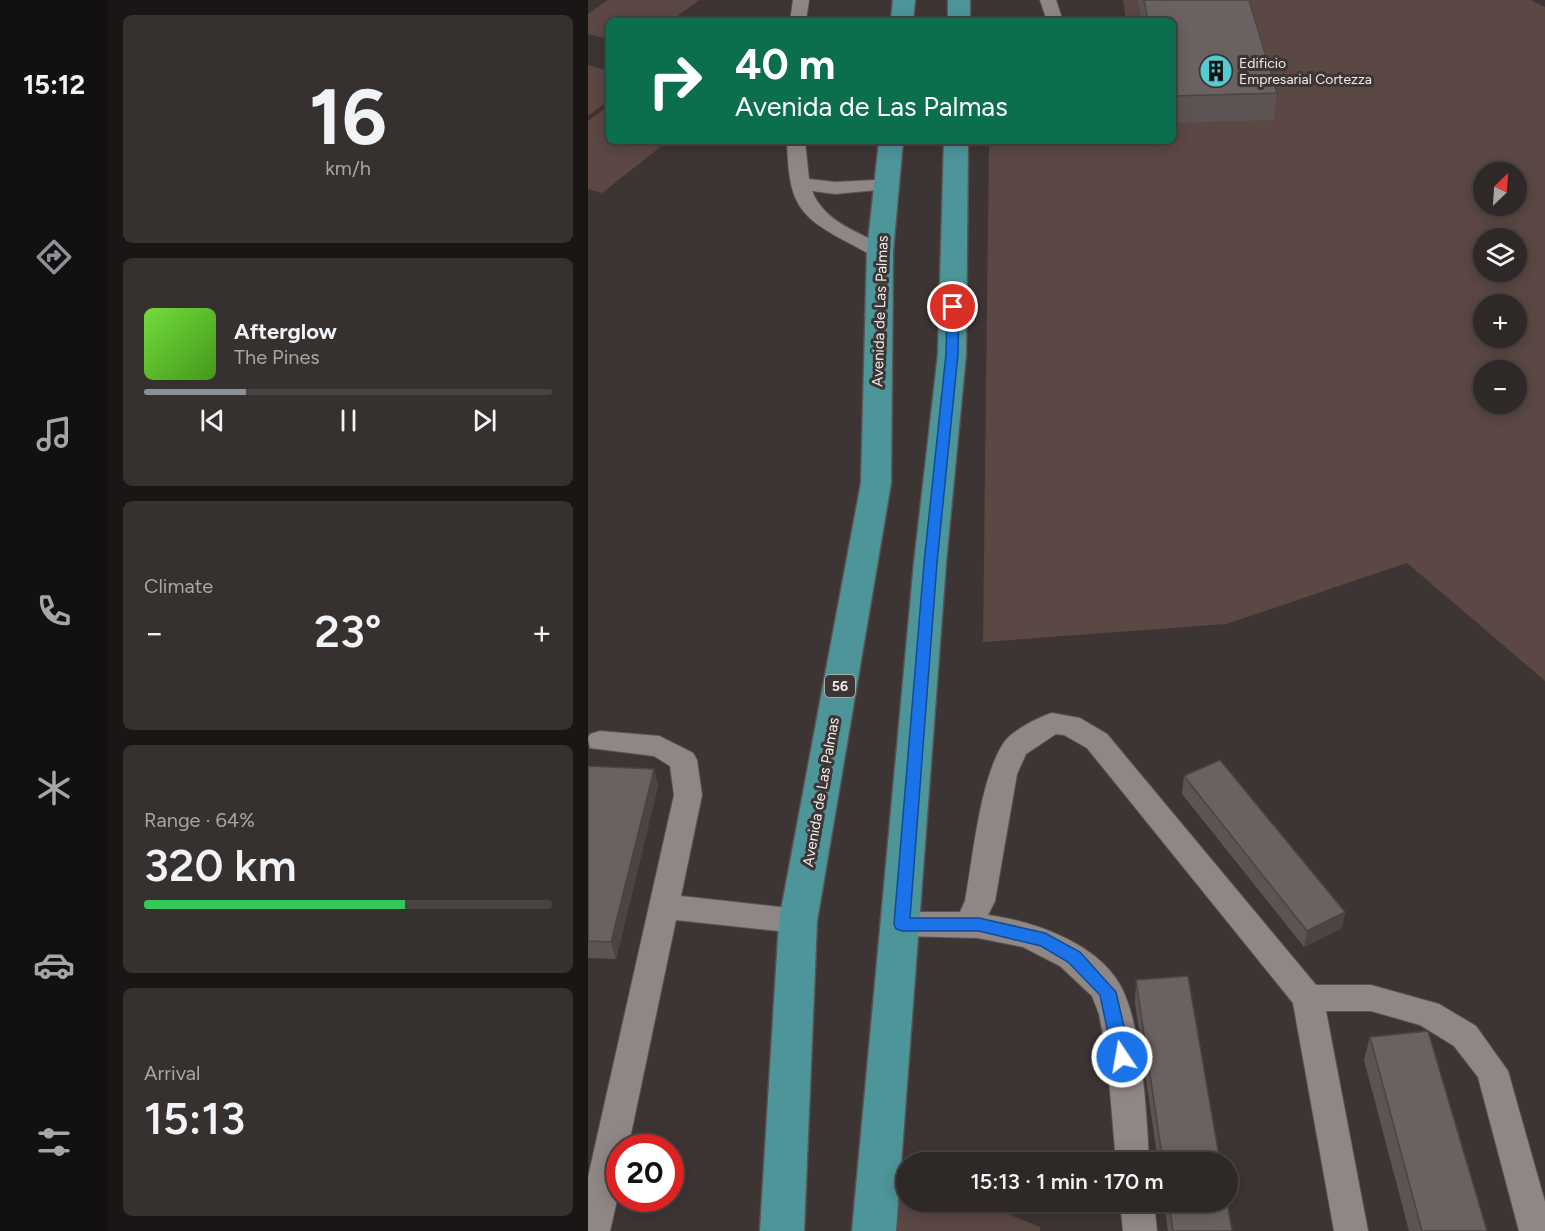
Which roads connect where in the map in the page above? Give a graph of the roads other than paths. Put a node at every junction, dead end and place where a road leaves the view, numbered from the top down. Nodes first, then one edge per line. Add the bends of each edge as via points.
1 (904, 0) edge
2 (960, 0) edge
3 (1048, 0) edge
4 (902, 18) edge
5 (959, 18) edge
6 (1054, 18) edge
7 (796, 144) edge
8 (891, 144) edge
9 (956, 144) edge
10 (888, 183) junction
11 (798, 184) junction
12 (880, 251) junction
13 (600, 741) dead end
14 (664, 907) junction
15 (798, 921) junction
16 (902, 924) junction
17 (969, 924) junction
18 (1308, 998) junction
19 (1132, 1152) edge
20 (1138, 1212) edge
21 (593, 1231) edge
22 (782, 1231) edge
23 (874, 1231) edge
24 (1140, 1231) edge
25 (1351, 1231) edge
26 (1536, 1231) edge

1 - 4 main road
2 - 5 main road
3 - 6 lane
7 - 11 lane
8 - 10 main road, Avenida de Las Palmas / 56
9 - 16 main road via 952,354 930,563
10 - 11 lane via 835,188
10 - 12 main road, Avenida de Las Palmas / 56
11 - 12 lane via 802,198 816,217
12 - 15 main road, Avenida de Las Palmas / 56 via 876,483
13 - 14 lane via 659,746 683,760 688,795
14 - 15 lane
14 - 21 lane
15 - 22 main road, Avenida de Las Palmas / 56
16 - 17 lane
16 - 23 main road
17 - 18 lane via 980,901 992,822 1010,758 1016,747 1052,723 1070,725 1097,741
17 - 19 lane via 1045,940 1074,957 1108,992 1122,1057
18 - 25 lane
18 - 26 lane via 1371,998 1428,1014 1465,1036 1492,1071
20 - 24 lane

